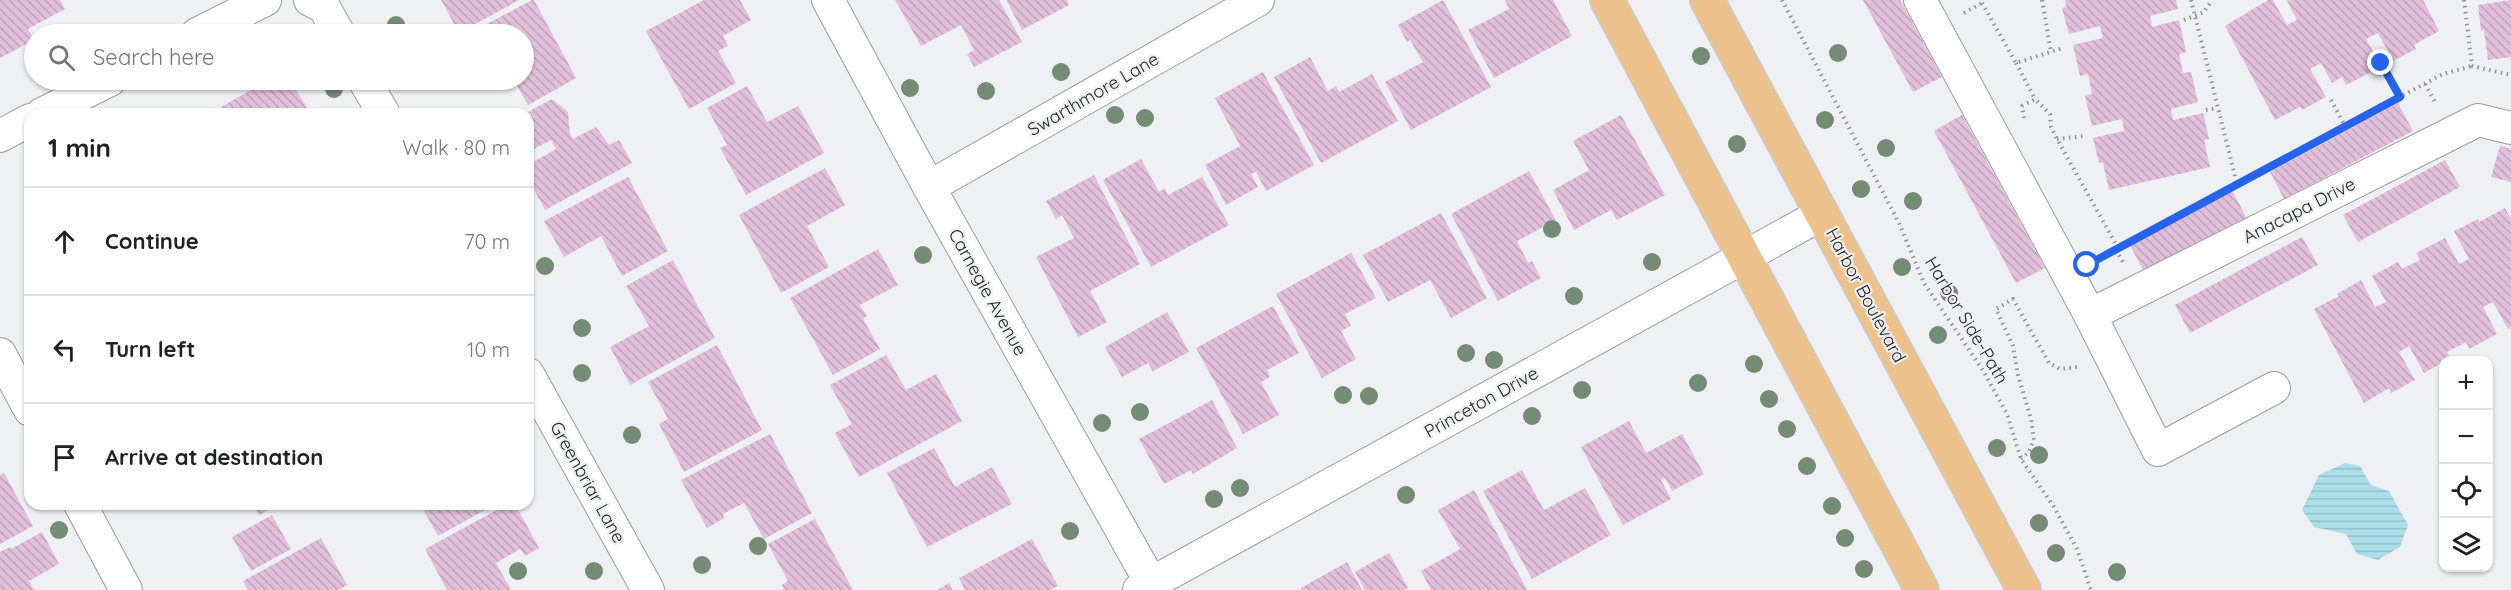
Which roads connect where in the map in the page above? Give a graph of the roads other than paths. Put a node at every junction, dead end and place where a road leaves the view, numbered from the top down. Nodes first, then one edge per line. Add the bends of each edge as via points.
1 (265, 0) edge
2 (310, 0) edge
3 (828, 0) edge
4 (1258, 0) edge
5 (1607, 0) edge
6 (1707, 0) edge
7 (1920, 0) edge
8 (218, 24) edge
9 (333, 24) edge
10 (90, 90) edge
11 (370, 90) edge
12 (54, 108) edge
13 (380, 108) edge
14 (24, 123) edge
15 (2511, 128) edge
16 (0, 136) edge
17 (928, 187) junction
18 (1822, 214) junction
19 (1745, 258) junction
20 (2090, 315) junction
21 (0, 354) edge
22 (534, 385) edge
23 (2274, 388) dead end
24 (24, 399) edge
25 (83, 510) edge
26 (1144, 586) edge
27 (126, 590) edge
28 (648, 590) edge
29 (1922, 590) edge
30 (2024, 590) edge

1 - 8 street
2 - 9 street via 324,7
3 - 17 street, Carnegie Avenue
4 - 17 street, Swarthmore Lane
5 - 19 main road
6 - 18 main road, Harbor Boulevard
7 - 20 street
10 - 12 street
11 - 13 street
14 - 16 street
15 - 20 street, Anacapa Drive via 2478,120
17 - 26 street, Carnegie Avenue
18 - 19 street, Princeton Drive
18 - 30 main road, Harbor Boulevard
19 - 26 street, Princeton Drive
19 - 29 main road
20 - 23 street via 2158,450
21 - 24 street
22 - 28 street, Greenbriar Lane
25 - 27 street

